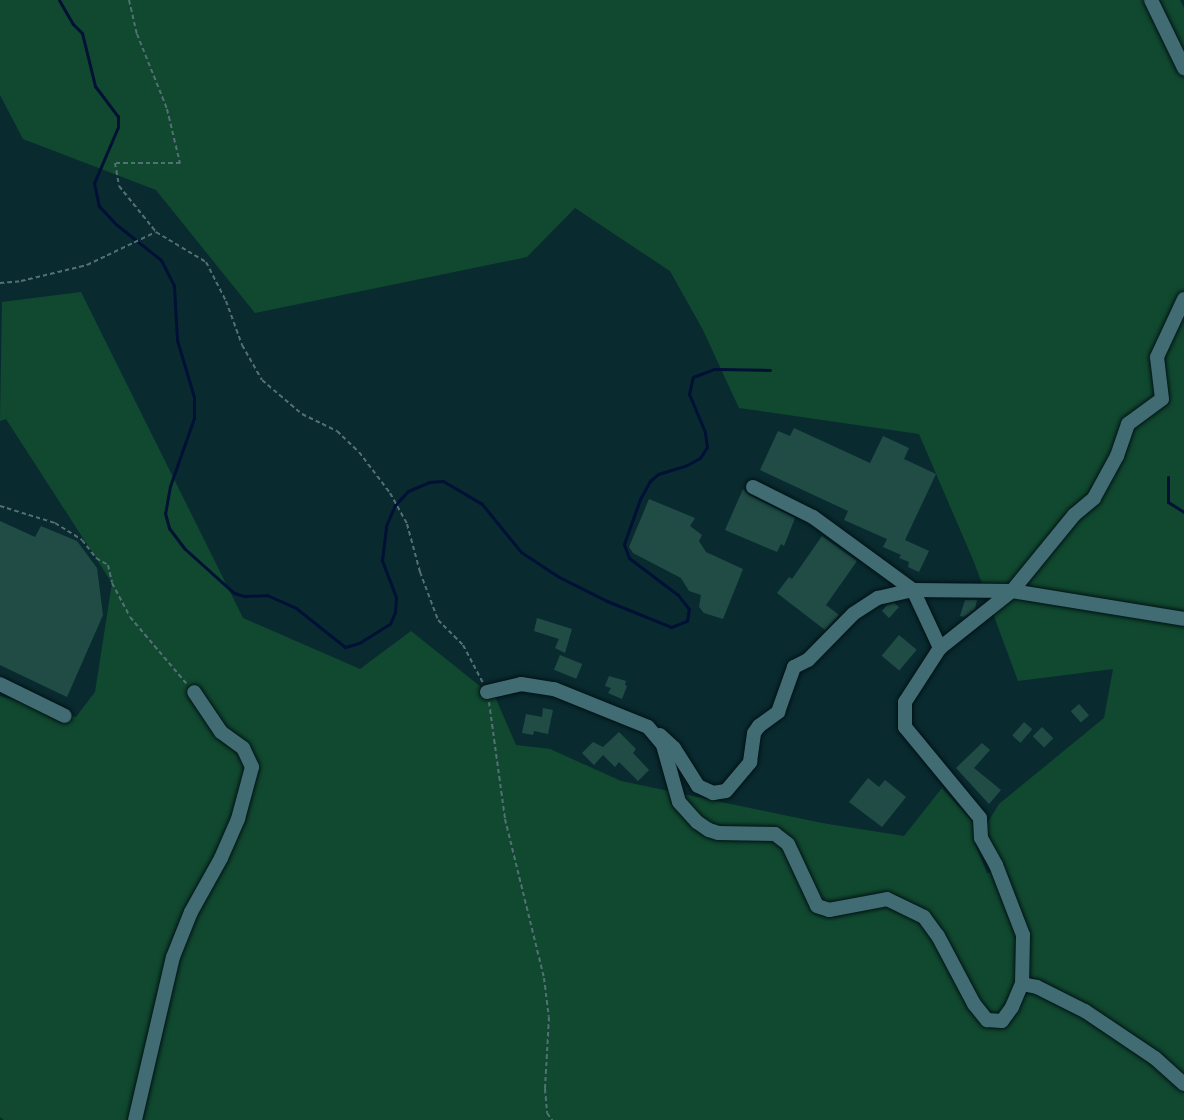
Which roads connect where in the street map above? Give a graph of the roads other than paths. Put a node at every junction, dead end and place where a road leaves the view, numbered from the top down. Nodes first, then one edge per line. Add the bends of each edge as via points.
1 (1151, 0) edge
2 (1184, 68) edge
3 (1184, 298) edge
4 (753, 487) dead end
5 (913, 590) junction
6 (1012, 591) junction
7 (1184, 619) edge
8 (940, 648) junction
9 (0, 684) edge
10 (194, 692) road end
11 (487, 692) road end
12 (65, 716) dead end
13 (648, 727) junction
14 (1022, 984) junction
15 (1184, 1084) edge
16 (135, 1120) edge

1 - 2 street
3 - 6 street via 1157,357 1162,399 1128,424 1117,456 1094,498 1074,515
4 - 5 street via 813,517
5 - 6 street
5 - 8 street
5 - 13 street via 878,598 853,614 808,660 794,667 778,712 754,733 750,762 726,791 713,793 698,786 674,748
6 - 7 street
6 - 8 street
8 - 14 street via 905,702 905,727 980,818 981,838 996,865 1023,935
9 - 12 street
10 - 16 street via 221,732 243,748 252,767 238,819 173,957
11 - 13 street via 521,684 554,689
13 - 14 street via 663,745 679,802 688,813 709,831 776,834 788,844 817,906 829,910 887,898 924,917 987,1020 1002,1021
14 - 15 street via 1037,987 1085,1011 1155,1058

